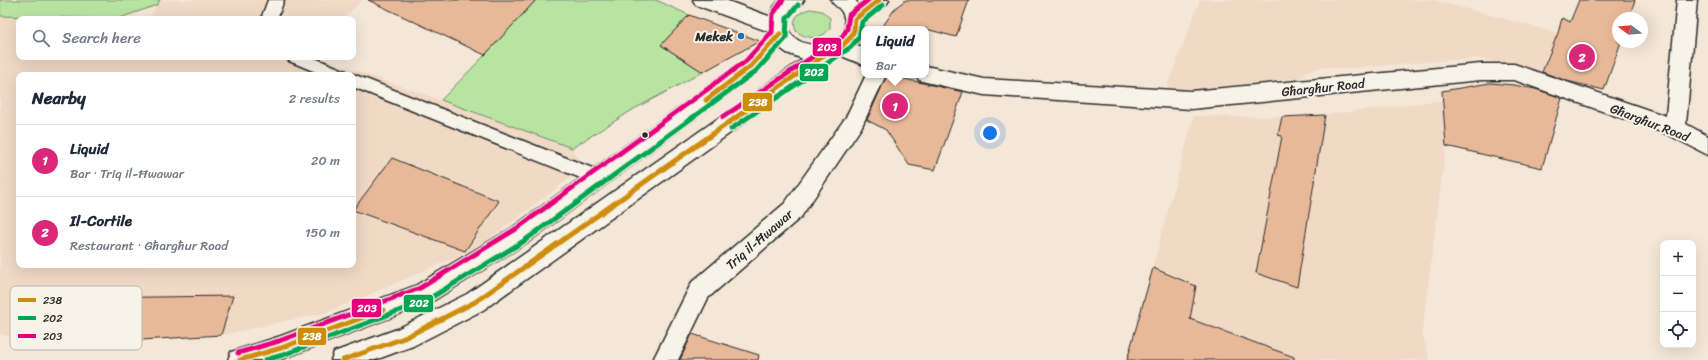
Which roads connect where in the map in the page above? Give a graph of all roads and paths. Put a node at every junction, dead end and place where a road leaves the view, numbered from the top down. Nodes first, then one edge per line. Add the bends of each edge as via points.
1 (276, 0) edge
2 (703, 0) edge
3 (794, 0) edge
4 (840, 0) edge
5 (879, 0) edge
6 (1688, 0) edge
7 (270, 16) edge
8 (855, 19) junction
9 (779, 31) junction
10 (836, 49) junction
11 (861, 56) edge
12 (302, 60) edge
13 (332, 72) edge
14 (929, 75) edge
15 (875, 78) edge
16 (356, 81) edge
17 (1674, 128) junction
18 (1708, 146) edge
19 (599, 178) junction
20 (240, 360) edge
21 (343, 360) edge
22 (665, 360) edge

1 - 7 lane
2 - 9 main road
3 - 9 main road via 783,9 778,20
4 - 8 main road via 847,4
5 - 8 main road
6 - 17 main road
8 - 10 main road via 851,37
9 - 10 main road via 784,41 800,51 811,54
9 - 19 main road via 751,66
10 - 11 main road
10 - 21 main road via 779,86 475,302 404,338
12 - 13 lane
14 - 17 main road, Għargħur Road via 984,87 1191,100 1481,72 1514,72
15 - 22 main road, Triq il-Ħwawar via 854,122 793,210 700,290
16 - 19 lane
17 - 18 main road, Għargħur Road
19 - 20 main road via 520,235 423,294 281,348

